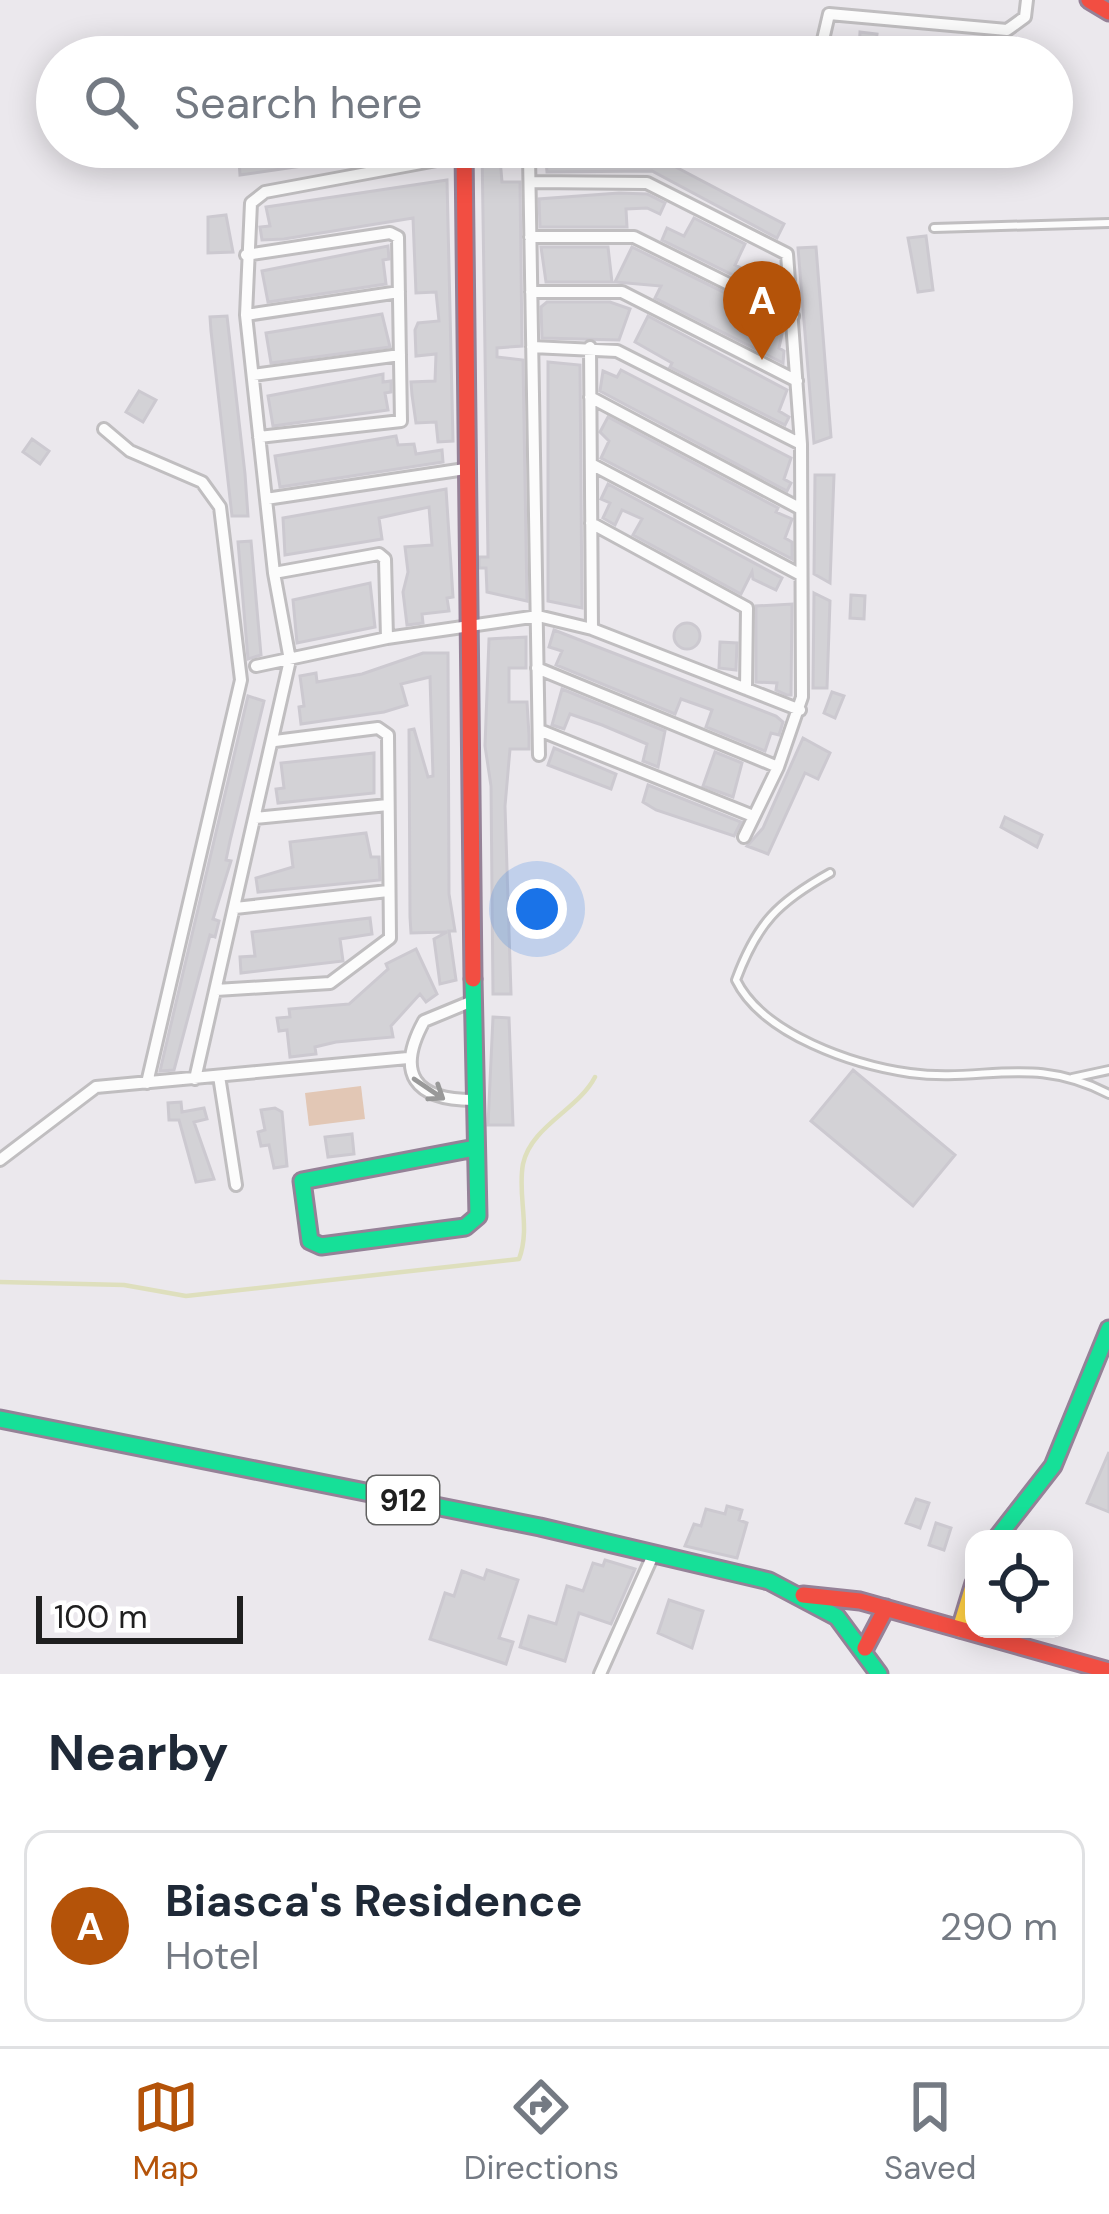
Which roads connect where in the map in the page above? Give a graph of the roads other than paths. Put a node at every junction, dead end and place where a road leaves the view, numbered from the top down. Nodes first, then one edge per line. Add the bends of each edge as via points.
1 (1028, 0) edge
2 (1089, 0) edge
3 (1109, 11) edge
4 (824, 36) edge
5 (384, 168) edge
6 (464, 168) edge
7 (529, 168) edge
8 (530, 182) junction
9 (1109, 223) edge
10 (934, 228) dead end
11 (530, 237) junction
12 (246, 255) junction
13 (399, 292) junction
14 (531, 292) junction
15 (246, 315) junction
16 (793, 316) junction
17 (532, 347) junction
18 (590, 347) junction
19 (400, 355) junction
20 (253, 376) junction
21 (797, 381) junction
22 (590, 397) junction
23 (104, 429) dead end
24 (260, 437) junction
25 (801, 444) junction
26 (591, 464) junction
27 (465, 469) junction
28 (266, 500) junction
29 (801, 509) junction
30 (591, 523) junction
31 (274, 573) junction
32 (801, 575) junction
33 (538, 616) junction
34 (465, 628) junction
35 (592, 629) junction
36 (387, 638) junction
37 (290, 660) junction
38 (256, 666) dead end
39 (537, 668) junction
40 (746, 688) junction
41 (800, 710) junction
42 (538, 730) junction
43 (275, 741) junction
44 (539, 755) dead end
45 (778, 767) junction
46 (388, 805) junction
47 (753, 816) junction
48 (255, 818) junction
49 (744, 837) dead end
50 (830, 873) dead end
51 (388, 892) junction
52 (235, 908) junction
53 (216, 990) junction
54 (470, 1002) junction
55 (408, 1058) junction
56 (1109, 1070) edge
57 (220, 1076) junction
58 (195, 1078) junction
59 (1072, 1078) junction
60 (147, 1082) junction
61 (1109, 1094) edge
62 (473, 1100) junction
63 (475, 1148) junction
64 (0, 1160) edge
65 (236, 1185) dead end
66 (1109, 1329) edge
67 (0, 1419) edge
68 (1006, 1530) edge
69 (654, 1552) junction
70 (803, 1594) junction
71 (886, 1609) junction
72 (965, 1613) edge
73 (960, 1629) junction
74 (865, 1648) junction
75 (1109, 1670) edge
76 (600, 1674) edge
77 (879, 1674) edge

1 - 4 street via 1025,17 1007,30 829,14
2 - 3 main road
5 - 12 street via 258,195 250,203
6 - 27 main road
7 - 8 street
8 - 11 street
8 - 16 street via 647,183 784,250
9 - 10 lane
11 - 14 street
11 - 16 street via 634,237
12 - 13 street via 393,233
12 - 15 street
13 - 15 street
13 - 19 street
14 - 17 street
14 - 21 street via 622,292
15 - 20 street
16 - 21 street
17 - 18 street
17 - 33 street
18 - 22 street
18 - 25 street via 617,351
19 - 20 street
19 - 24 street via 399,422
20 - 24 street
21 - 25 street
22 - 26 street
22 - 29 street
23 - 60 street via 130,451 202,482 220,507 241,680
24 - 28 street
25 - 29 street
26 - 30 street
26 - 32 street
27 - 28 street
27 - 34 main road
28 - 31 street
29 - 32 street
30 - 35 street
30 - 40 street via 748,610
31 - 36 street via 379,554
31 - 37 street
32 - 41 street
33 - 34 street
33 - 35 street
33 - 39 street
34 - 36 street
34 - 54 main road
35 - 40 street
36 - 37 street
37 - 38 street
37 - 43 street
39 - 42 street
39 - 45 street
40 - 41 street
41 - 45 street
42 - 44 street
42 - 47 street
43 - 46 street via 382,729
43 - 48 street
45 - 47 street
46 - 48 street
46 - 51 street
47 - 49 street
48 - 52 street
50 - 59 lane via 782,900 755,938 736,980 754,1004 817,1044 911,1073 996,1069
51 - 52 street
51 - 53 street via 389,941 335,980
52 - 53 street
53 - 58 street
54 - 55 street via 424,1021
54 - 62 main road
55 - 57 street
55 -> 62 street via 412,1077 437,1098
56 - 59 lane
57 - 58 street
57 - 65 street
58 - 60 street
59 - 61 lane
60 - 64 street via 87,1090
62 - 63 main road
63 - 63 main road via 473,1223 321,1246 310,1241 302,1180
66 - 68 main road via 1054,1469
67 - 69 main road, 912
69 - 70 main road, 912
69 - 76 street
70 - 71 main road
70 - 74 main road, 912
71 - 73 main road
71 - 74 main road
72 - 73 main road
73 - 75 main road
74 - 77 main road, 912

